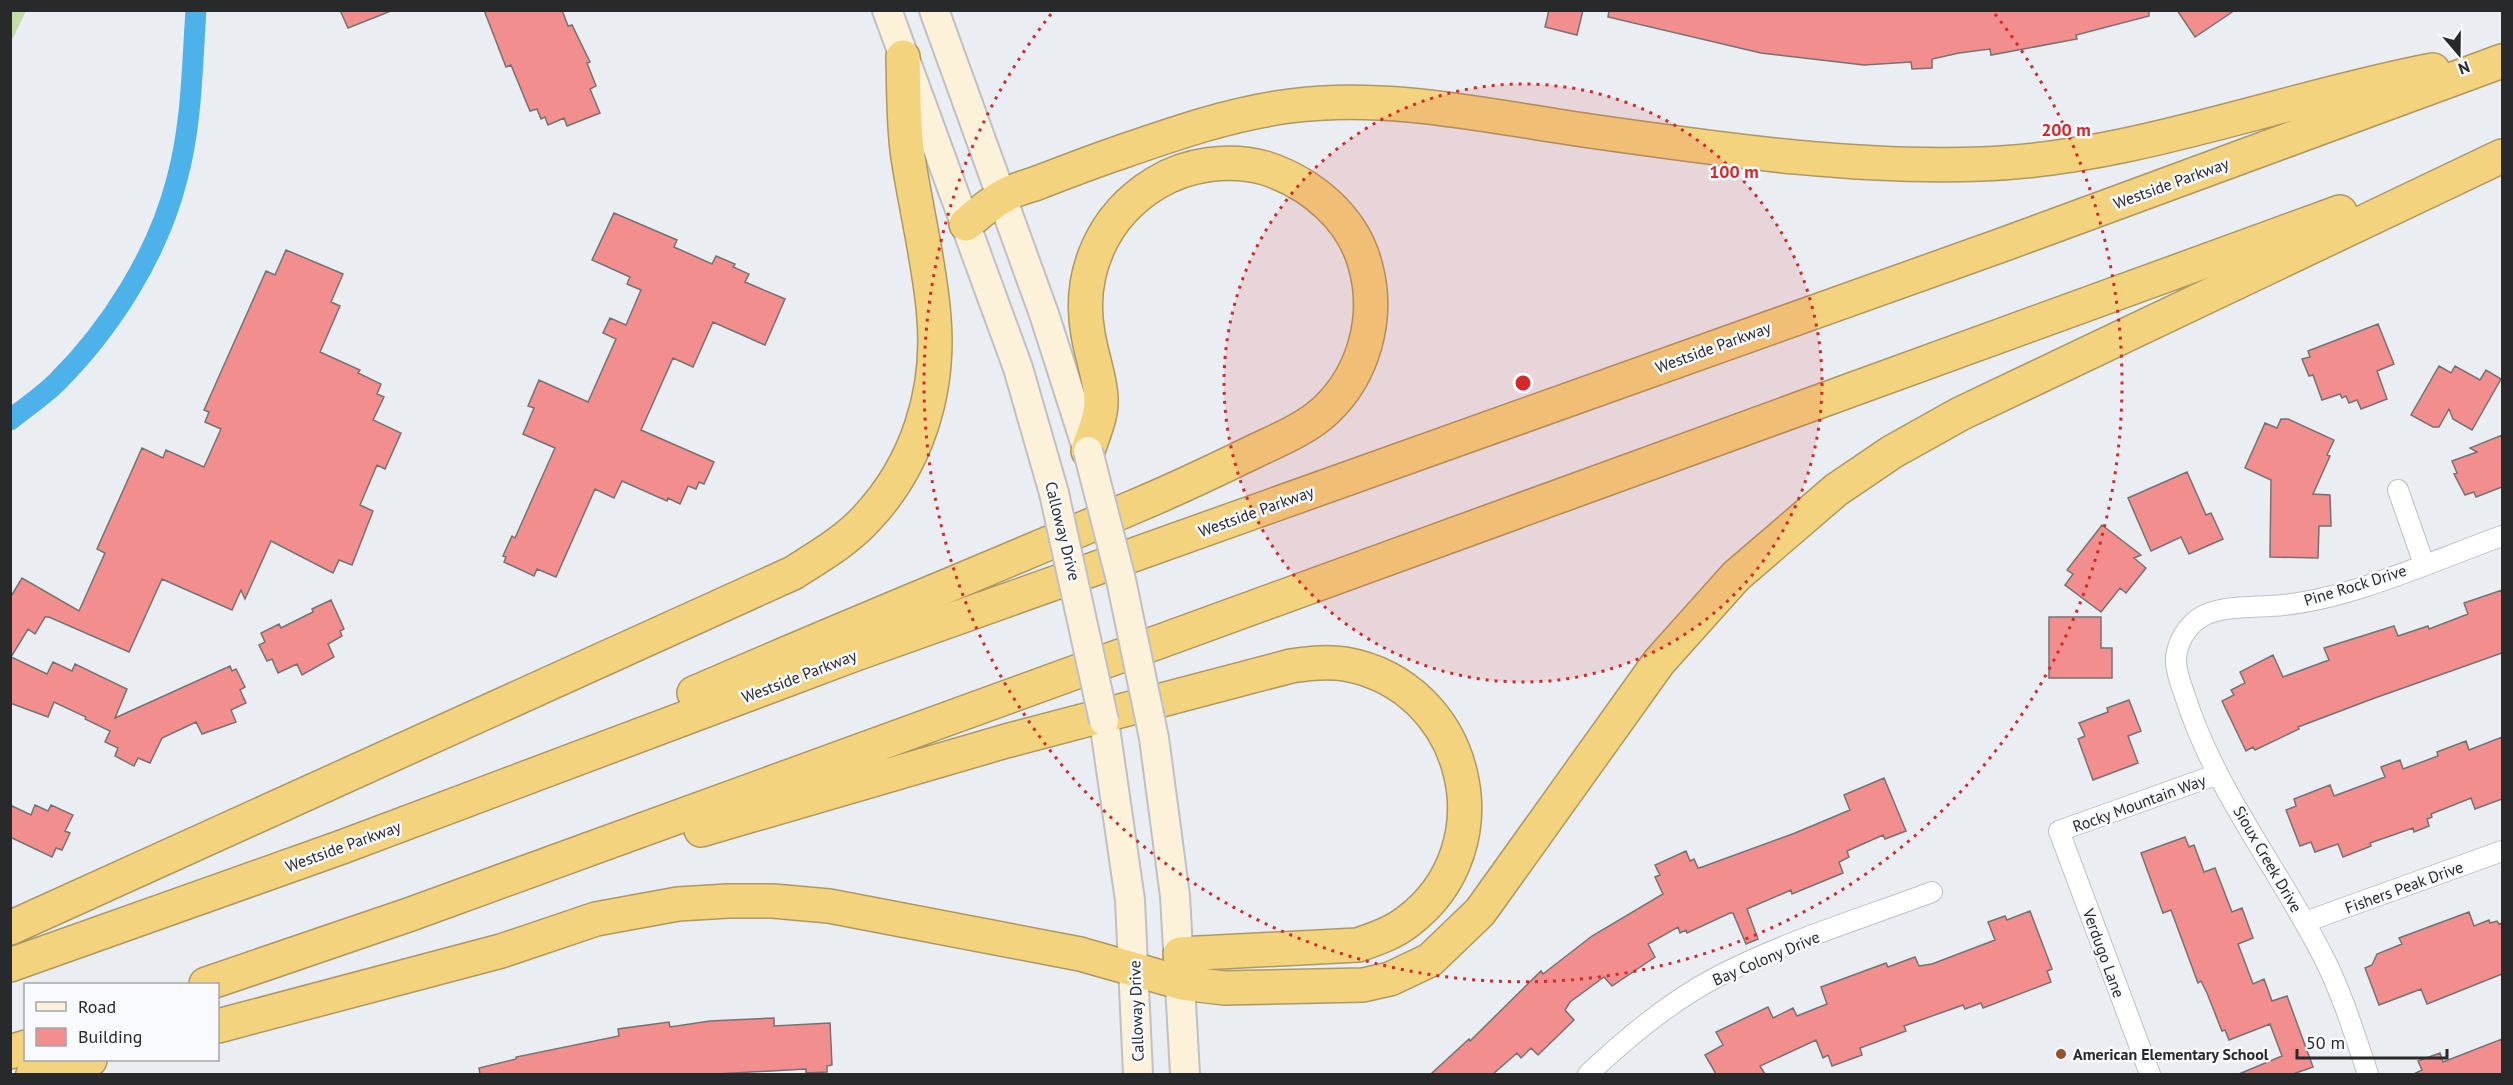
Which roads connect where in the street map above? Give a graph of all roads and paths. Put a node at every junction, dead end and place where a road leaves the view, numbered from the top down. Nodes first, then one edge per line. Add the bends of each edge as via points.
1 (887, 10) edge
2 (934, 10) edge
3 (2502, 56) edge
4 (903, 57) junction
5 (2502, 61) edge
6 (2502, 155) edge
7 (1002, 196) junction
8 (966, 224) junction
9 (1088, 451) junction
10 (2398, 490) dead end
11 (2502, 536) edge
12 (2424, 564) junction
13 (2180, 642) joint
14 (2218, 774) junction
15 (2059, 831) joint
16 (342, 847) junction
17 (2502, 851) edge
18 (1932, 892) dead end
19 (411, 914) junction
20 (2305, 922) junction
21 (10, 928) edge
22 (10, 965) edge
23 (1181, 968) junction
24 (1135, 970) junction
25 (209, 983) edge
26 (219, 1026) edge
27 (82, 1061) edge
28 (33, 1074) edge
29 (1138, 1074) edge
30 (1185, 1074) edge
31 (1588, 1074) edge
32 (2150, 1074) edge
33 (2368, 1074) edge

1 - 4 main road, Calloway Drive
2 - 7 main road
3 - 7 highway via 2370,82 2127,144 2029,161 1982,164 1902,165 1751,150 1454,109 1376,103 1291,106 1220,119 1178,132
4 - 8 main road, Calloway Drive
4 - 21 highway via 907,154 933,306 936,354 925,419 913,448 890,490 865,520 793,573
5 - 16 highway, Westside Parkway via 2013,241 864,651
6 - 19 highway
6 - 23 highway via 1960,414 1892,452 1836,490 1736,576 1688,627 1480,912 1430,960 1390,979 1363,985 1224,988
7 - 8 highway
7 - 9 main road
8 - 24 main road, Calloway Drive, bridge via 1018,368 1054,493 1090,649 1130,900
9 - 16 highway via 1101,404 1086,327 1087,274 1121,209 1162,179 1207,164 1254,165 1300,183 1323,199 1352,235 1364,259 1371,304 1364,352 1354,373 1341,395 1306,425 1176,489 759,664
9 - 23 main road, bridge via 1133,633 1166,812
10 - 12 street
11 - 12 street, Pine Rock Drive
12 - 13 street, Pine Rock Drive via 2331,596 2214,612 2199,618
13 - 14 street, Sioux Creek Drive via 2176,657 2178,673 2191,715
14 - 15 street, Rocky Mountain Way
14 - 20 street, Sioux Creek Drive
15 - 32 street, Verdugo Lane
16 - 22 highway, Westside Parkway
17 - 20 street, Fishers Peak Drive
18 - 31 street, Bay Colony Drive via 1715,978 1665,1009
19 - 23 highway via 1006,741 1291,666 1319,662 1370,670 1420,700 1453,746 1465,807 1455,861 1425,906 1407,923 1358,945
19 - 25 highway
20 - 33 street, Sioux Creek Drive via 2339,992
23 - 24 highway
23 - 30 main road
24 - 26 highway via 1080,954 829,906 773,901 708,902 596,919 501,951
24 - 29 main road, Calloway Drive
27 - 28 highway

